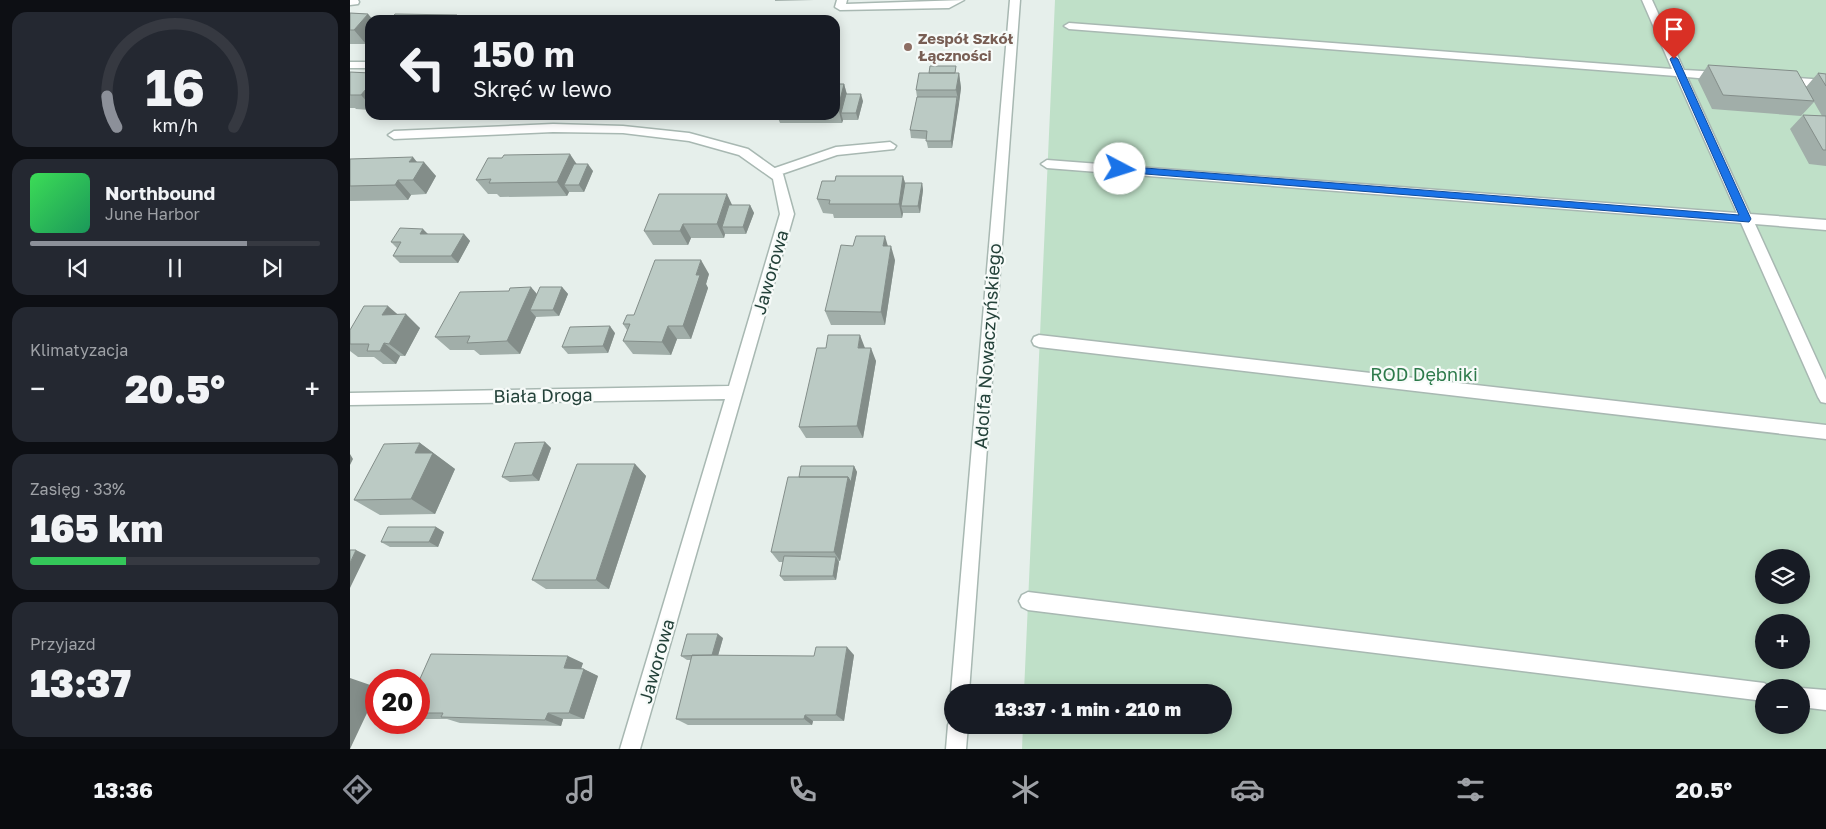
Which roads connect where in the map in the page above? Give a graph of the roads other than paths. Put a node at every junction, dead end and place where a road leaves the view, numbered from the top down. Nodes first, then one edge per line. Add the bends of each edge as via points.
1 (842, 0) edge
2 (959, 0) edge
3 (1015, 0) edge
4 (1648, 0) edge
5 (1069, 26) dead end
6 (350, 65) edge
7 (365, 65) edge
8 (1680, 73) junction
9 (1729, 77) edge
10 (1768, 80) edge
11 (1826, 84) edge
12 (394, 135) dead end
13 (890, 146) dead end
14 (1047, 164) dead end
15 (776, 172) junction
16 (1746, 219) junction
17 (1826, 225) edge
18 (1039, 341) dead end
19 (736, 392) junction
20 (1826, 397) edge
21 (350, 399) edge
22 (1826, 432) edge
23 (1028, 601) dead end
24 (961, 684) edge
25 (1755, 691) edge
26 (1810, 698) edge
27 (1826, 700) edge
28 (957, 734) edge
29 (630, 749) edge
30 (956, 749) edge

1 - 2 street via 840,7 949,5
3 - 24 street, Adolfa Nowaczyńskiego
4 - 8 street
5 - 8 street
6 - 7 street
8 - 9 street
8 - 16 street
10 - 11 street
12 - 15 street, Jaworowa via 578,127 663,133 737,149
13 - 15 street via 836,151
14 - 16 street
15 - 19 street, Jaworowa via 788,196 787,214
16 - 17 street
16 - 20 street
18 - 22 street
19 - 21 street, Biała Droga
19 - 29 street, Jaworowa
23 - 25 street
26 - 27 street
28 - 30 street

